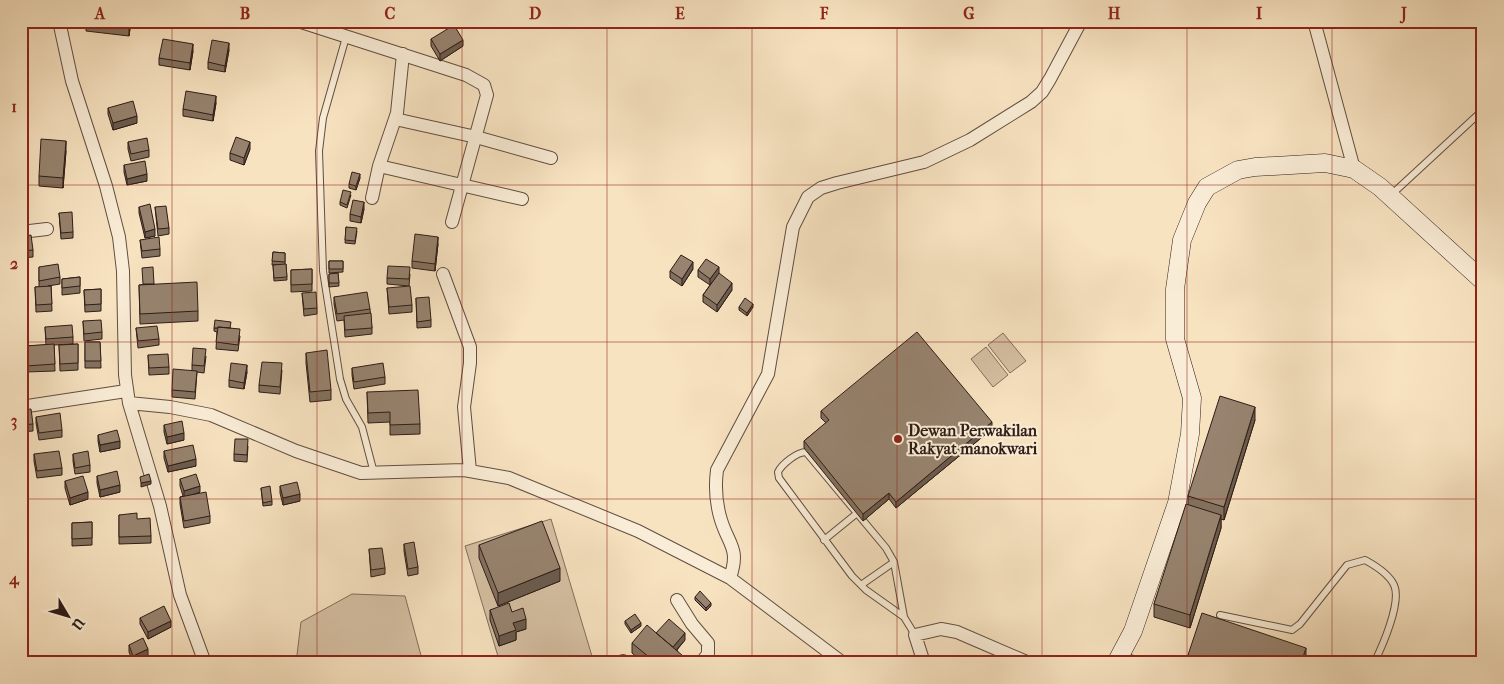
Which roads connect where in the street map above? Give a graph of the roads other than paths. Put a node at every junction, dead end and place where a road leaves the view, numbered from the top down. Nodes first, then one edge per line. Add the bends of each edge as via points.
1 (59, 21) edge
2 (298, 21) edge
3 (1081, 21) edge
4 (1314, 21) edge
5 (346, 36) junction
6 (403, 54) junction
7 (1483, 110) edge
8 (395, 119) junction
9 (476, 137) junction
10 (551, 158) dead end
11 (379, 166) junction
12 (1354, 169) junction
13 (462, 186) junction
14 (1390, 196) junction
15 (372, 198) dead end
16 (522, 199) dead end
17 (452, 222) dead end
18 (46, 229) dead end
19 (21, 232) edge
20 (443, 274) dead end
21 (1483, 281) edge
22 (128, 397) junction
23 (21, 408) edge
24 (470, 471) junction
25 (374, 474) junction
26 (856, 514) junction
27 (824, 540) junction
28 (894, 562) junction
29 (730, 578) junction
30 (861, 585) junction
31 (677, 600) dead end
32 (1220, 615) dead end
33 (904, 618) junction
34 (915, 635) junction
35 (1119, 659) edge
36 (205, 663) edge
37 (619, 663) edge
38 (627, 663) edge
39 (701, 663) edge
40 (843, 663) edge
41 (924, 663) edge
42 (1029, 663) edge
43 (1146, 663) edge
44 (1374, 663) edge

1 - 22 street via 72,81 117,229 124,271
2 - 5 street
3 - 29 street via 1042,92 1031,102 970,140 924,162 837,183 808,197 793,227 768,374 717,470 719,513 735,556
4 - 12 street
5 - 6 street
5 - 25 lane via 323,118 319,151 323,271 340,379 346,399 362,427
6 - 8 street
6 - 9 street via 466,75 484,85 487,95
7 - 14 lane
8 - 9 street
8 - 11 street
9 - 10 street
9 - 13 street
11 - 13 street
11 - 15 street
12 - 14 street
12 - 35 street via 1325,162 1238,170 1213,182 1196,203 1182,240 1174,297 1175,339 1192,398 1190,434 1177,503 1134,631
13 - 16 street
13 - 17 street
14 - 21 street
18 - 19 street
20 - 24 street via 470,347 464,407
22 - 23 street
22 - 25 street via 211,415 354,472
22 - 36 street via 160,506 180,596
24 - 25 street
24 - 29 street via 509,478 598,514
26 - 27 lane
26 - 27 lane via 806,452 784,464 778,472 779,478
26 - 28 lane
27 - 30 lane
28 - 30 lane
28 - 33 lane
29 - 40 street
30 - 33 lane
31 - 39 street via 708,643 708,654
32 - 44 lane via 1292,630 1347,566 1365,560 1386,575 1396,593 1387,632
33 - 34 lane
34 - 41 street
34 - 42 street via 948,630
35 - 43 lane
37 - 38 street

